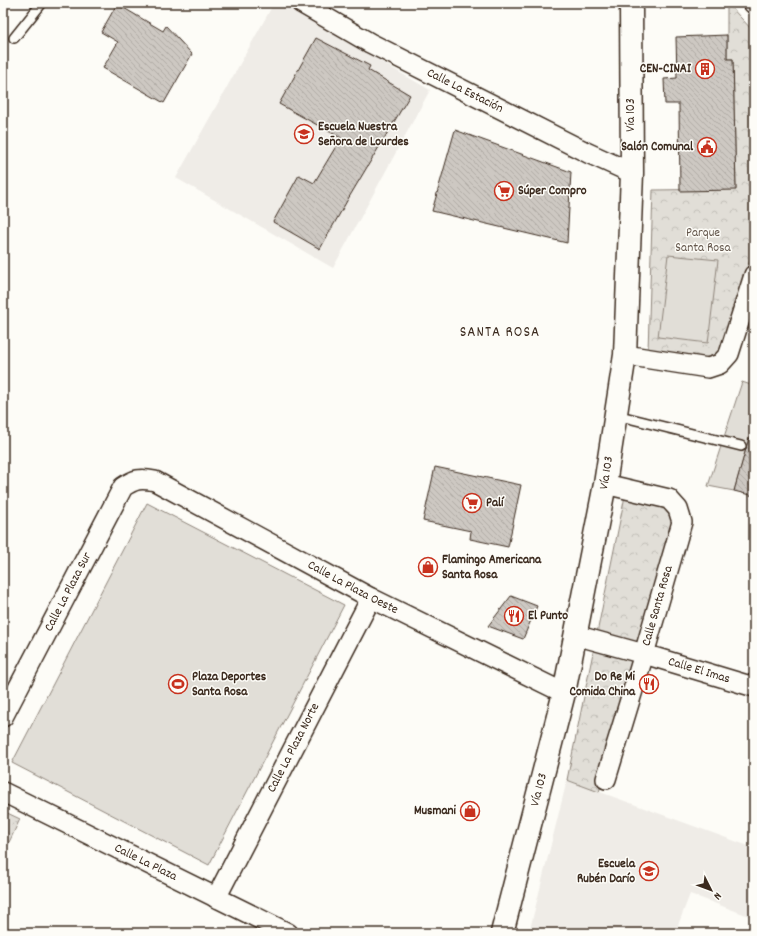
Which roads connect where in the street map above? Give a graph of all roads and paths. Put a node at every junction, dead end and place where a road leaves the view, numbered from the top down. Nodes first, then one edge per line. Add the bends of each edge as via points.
1 (42, 3) edge
2 (301, 3) edge
3 (631, 3) edge
4 (14, 38) dead end
5 (632, 173) junction
6 (754, 275) edge
7 (625, 355) junction
8 (615, 414) junction
9 (741, 446) dead end
10 (143, 479) joint
11 (605, 484) junction
12 (370, 598) junction
13 (575, 635) junction
14 (644, 654) junction
15 (754, 686) edge
16 (564, 693) junction
17 (3, 717) edge
18 (606, 779) dead end
19 (3, 792) edge
20 (216, 898) junction
21 (288, 933) edge
22 (502, 933) edge

1 - 4 lane
2 - 5 street, Calle La Estación via 384,50
3 - 5 main road, Vía 103
5 - 7 main road, Vía 103
6 - 7 street via 729,354 720,364 708,368
7 - 8 main road, Vía 103
8 - 9 lane
8 - 11 main road, Vía 103
10 - 12 street, Calle La Plaza Oeste via 155,481
10 - 17 street, Calle La Plaza Sur via 133,480 123,487
11 - 13 main road, Vía 103
11 - 14 street, Calle Santa Rosa via 669,500 678,509 682,522
12 - 16 street, Calle La Plaza Oeste
12 - 20 street, Calle La Plaza Norte
13 - 14 street, Calle El Imas
13 - 16 main road, Vía 103
14 - 15 street, Calle El Imas
14 - 18 street, Calle Santa Rosa
16 - 22 main road, Vía 103
19 - 20 street, Calle La Plaza
20 - 21 street, Calle La Plaza

